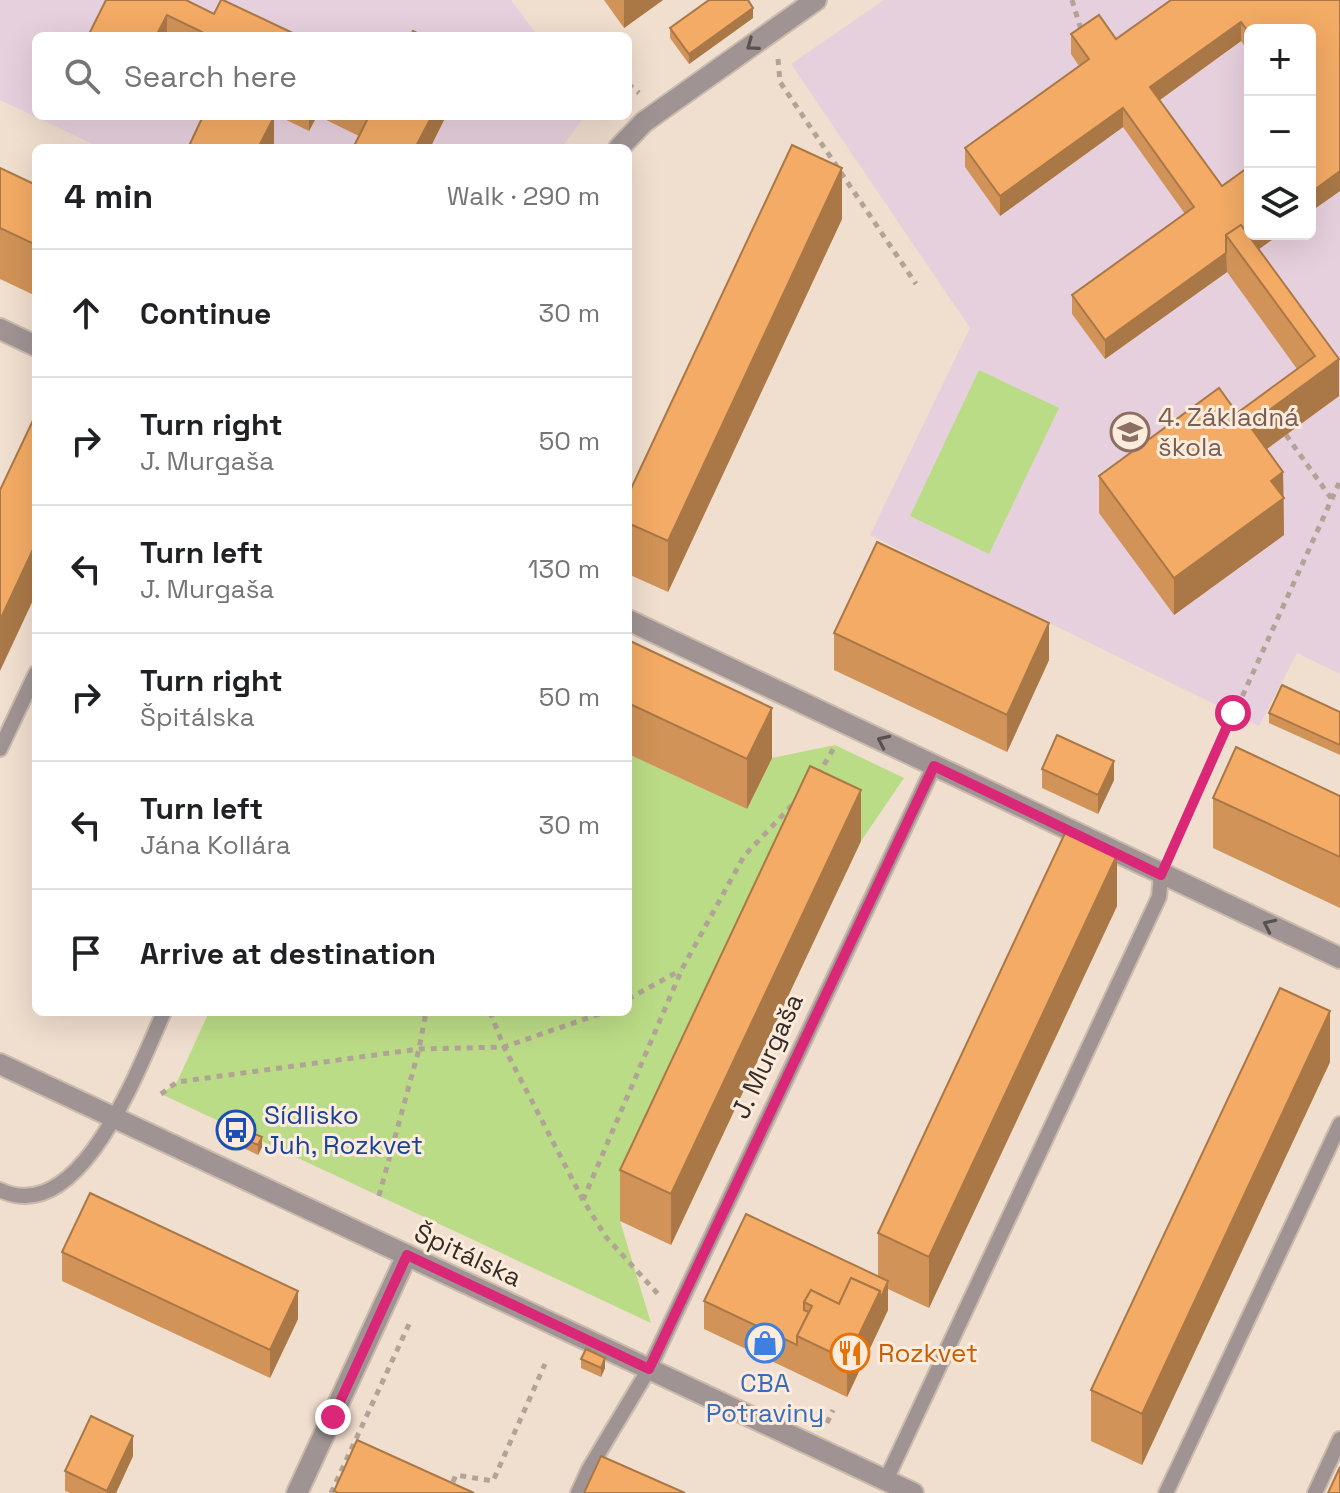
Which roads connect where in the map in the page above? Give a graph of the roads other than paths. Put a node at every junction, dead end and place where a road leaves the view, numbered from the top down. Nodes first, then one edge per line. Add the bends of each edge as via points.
1 (816, 0) edge
2 (623, 144) edge
3 (0, 329) edge
4 (32, 344) edge
5 (632, 622) edge
6 (32, 681) edge
7 (0, 749) edge
8 (934, 766) junction
9 (1161, 875) junction
10 (1340, 958) edge
11 (162, 1016) edge
12 (0, 1064) edge
13 (114, 1118) junction
14 (1340, 1124) edge
15 (0, 1190) edge
16 (407, 1255) junction
17 (649, 1369) junction
18 (1340, 1439) edge
19 (886, 1480) junction
20 (297, 1493) edge
21 (578, 1493) edge
22 (913, 1493) edge
23 (1166, 1493) edge
24 (1315, 1493) edge

1 -> 2 street via 644,122
3 - 4 street
8 -> 5 street
6 - 7 lane
8 - 9 street
8 - 17 lane, J. Murgaša
10 -> 9 street
9 - 19 lane via 1159,897
11 - 13 lane
12 - 13 street, Špitálska
13 - 15 lane via 93,1151 50,1192 14,1197
13 - 16 street, Špitálska
14 - 23 lane
16 - 17 street, Špitálska
16 - 20 street
17 - 19 street, Špitálska
17 - 21 lane, J. Murgaša
18 - 24 lane
19 - 22 street, Špitálska

